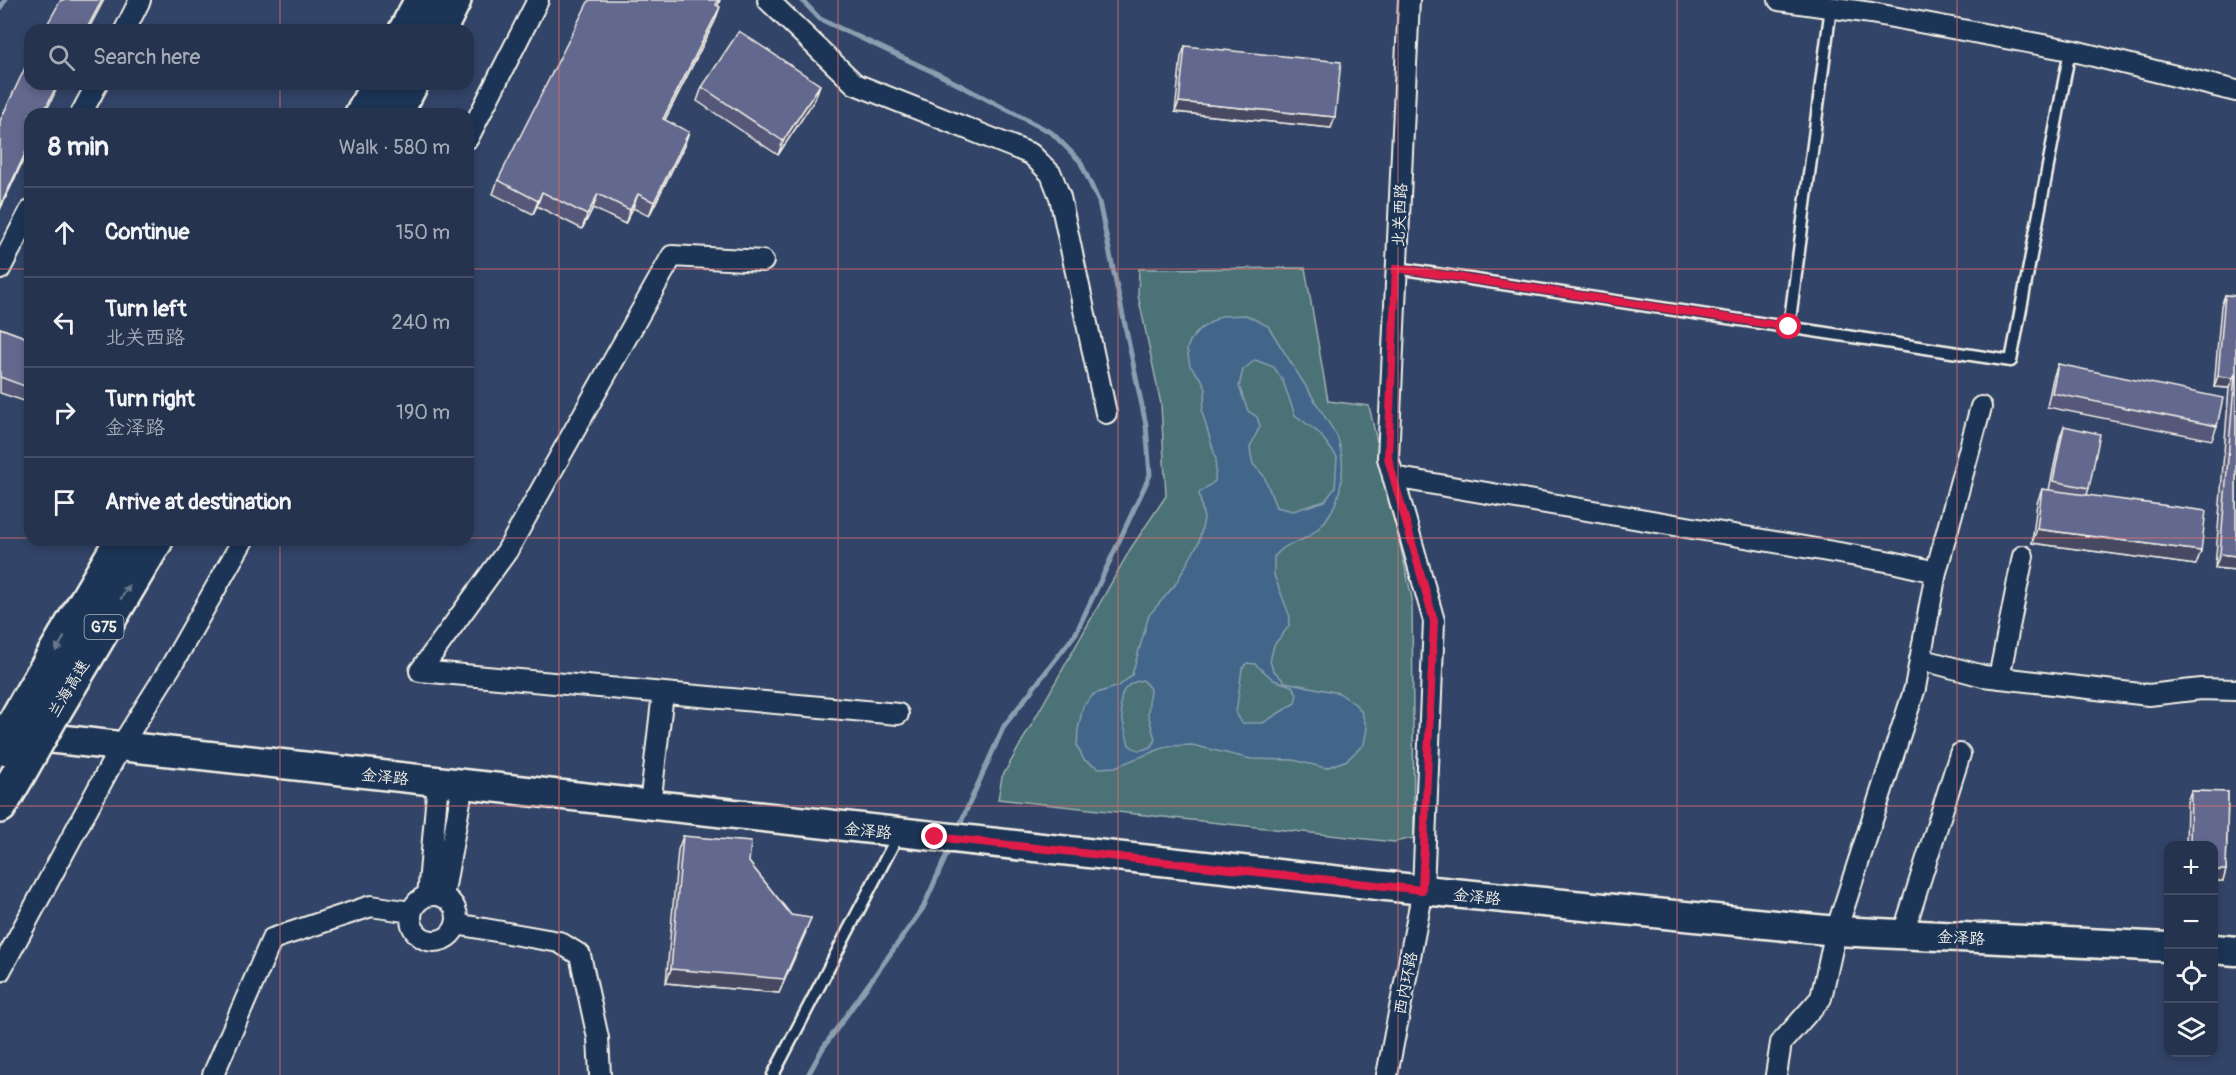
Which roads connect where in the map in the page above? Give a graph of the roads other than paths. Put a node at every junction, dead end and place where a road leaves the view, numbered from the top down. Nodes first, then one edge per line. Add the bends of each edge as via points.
1 (140, 0) edge
2 (422, 0) edge
3 (454, 0) edge
4 (538, 0) edge
5 (768, 0) edge
6 (1409, 0) edge
7 (1779, 0) edge
8 (1831, 7) junction
9 (128, 24) edge
10 (409, 24) edge
11 (442, 24) edge
12 (2070, 50) junction
13 (94, 90) edge
14 (375, 90) edge
15 (408, 90) edge
16 (2236, 91) edge
17 (84, 108) edge
18 (365, 108) edge
19 (398, 108) edge
20 (474, 126) edge
21 (24, 223) edge
22 (763, 261) dead end
23 (1396, 268) junction
24 (0, 269) edge
25 (1789, 327) junction
26 (1982, 407) dead end
27 (1106, 413) dead end
28 (1393, 477) junction
29 (119, 546) edge
30 (152, 546) edge
31 (240, 546) edge
32 (2023, 556) dead end
33 (1936, 572) junction
34 (1920, 659) junction
35 (1999, 678) junction
36 (2236, 690) edge
37 (663, 693) junction
38 (39, 708) junction
39 (898, 714) dead end
40 (0, 733) edge
41 (121, 746) junction
42 (1960, 754) dead end
43 (10, 760) edge
44 (451, 783) junction
45 (650, 805) junction
46 (0, 806) edge
47 (899, 833) junction
48 (1422, 890) junction
49 (436, 896) junction
50 (411, 912) junction
51 (456, 924) junction
52 (1836, 931) junction
53 (1903, 934) junction
54 (2164, 947) edge
55 (2218, 949) edge
56 (2236, 951) edge
57 (0, 971) edge
58 (213, 1075) edge
59 (600, 1075) edge
60 (773, 1075) edge
61 (1387, 1075) edge
62 (1776, 1075) edge

1 - 9 street
2 - 10 highway
3 - 11 highway
4 - 20 street
5 - 27 street via 855,84 1031,154 1052,174
6 - 23 street, 北关西路
7 - 8 street
8 - 12 street
8 - 25 lane
12 - 16 street
12 - 25 lane via 2011,361
13 - 17 street
14 - 18 highway
15 - 19 highway
21 - 24 street
22 - 37 street via 672,256 507,551 420,670
23 - 25 lane
23 - 28 street, 北关西路 via 1388,458
26 - 33 street
28 - 33 street
28 - 48 street, 北关西路 via 1434,621
29 -> 38 highway, 兰海高速 / G75
38 -> 30 highway, 兰海高速 / G75
31 - 41 street
32 - 35 street
33 - 34 street
34 - 35 street
34 - 52 street via 1915,688
35 - 36 street via 2149,695 2201,689
37 - 39 street
37 - 45 street
38 - 43 highway, 兰海高速 / G75, bridge
40 - 41 main road, 金泽路
41 - 44 main road, 金泽路
41 - 57 street
42 - 53 street
43 - 46 highway, 兰海高速 / G75
44 - 45 main road, 金泽路
44 - 49 street
45 - 47 main road, 金泽路
47 - 48 main road, 金泽路
47 - 60 lane
48 - 52 main road, 金泽路
48 - 61 street, 西内环路
49 - 50 street via 420,899
49 - 51 street via 455,908
50 - 51 street via 417,934 432,941 447,937
50 - 58 street via 371,906 272,939
51 - 59 street via 560,942 580,956 598,1038
52 - 53 main road, 金泽路
52 - 62 street via 1821,998 1781,1043
53 - 54 main road, 金泽路
55 - 56 main road

